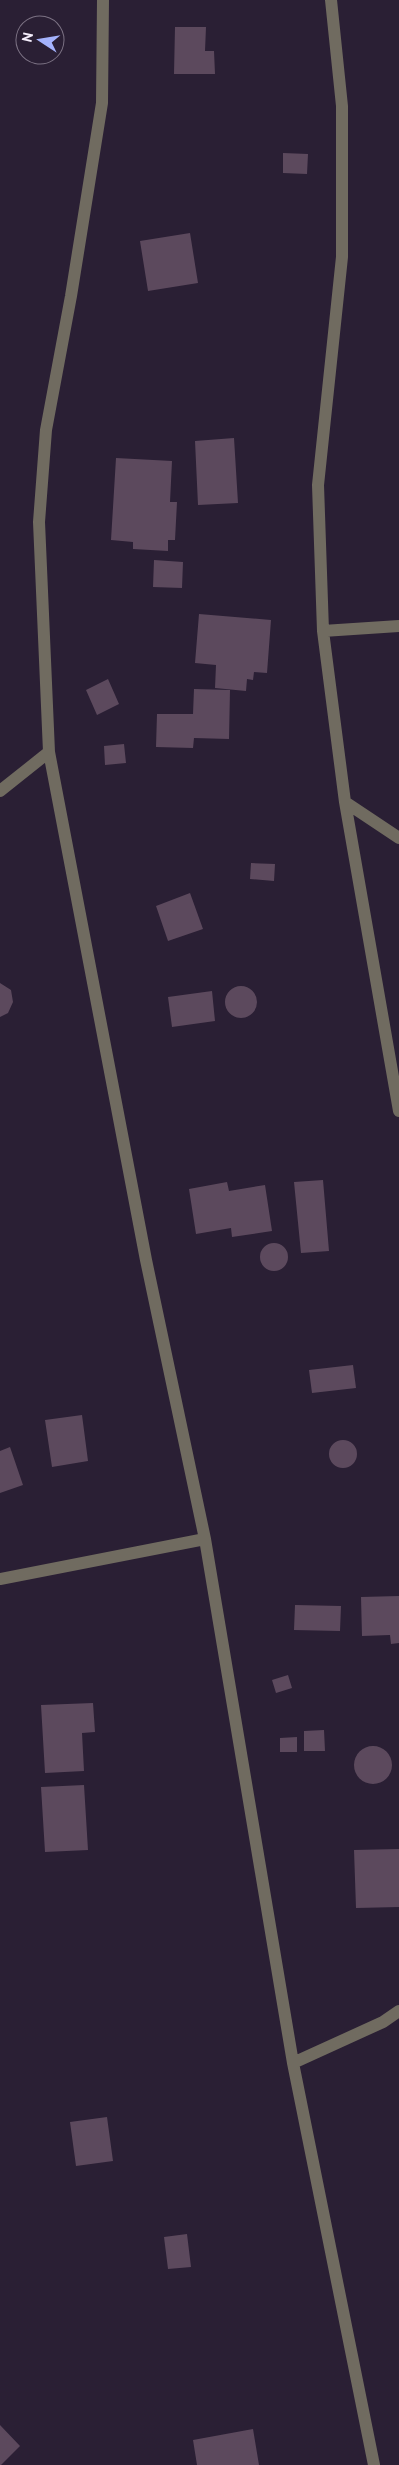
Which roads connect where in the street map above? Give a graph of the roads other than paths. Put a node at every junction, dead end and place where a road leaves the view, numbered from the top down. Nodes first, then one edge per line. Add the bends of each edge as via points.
1 (103, 0) edge
2 (331, 0) edge
3 (399, 626) edge
4 (323, 631) junction
5 (49, 752) junction
6 (0, 791) edge
7 (345, 802) junction
8 (399, 838) edge
9 (399, 1111) edge
10 (205, 1539) junction
11 (0, 1579) edge
12 (399, 2011) edge
13 (293, 2063) junction
14 (374, 2465) edge

1 - 5 street via 102,103 46,430 39,522
2 - 4 street via 342,106 342,257 318,485
3 - 4 street
4 - 7 street
5 - 6 street
5 - 10 street via 142,1240
7 - 8 street
7 - 9 street
10 - 11 street
10 - 13 street
12 - 13 street via 383,2022
13 - 14 street

